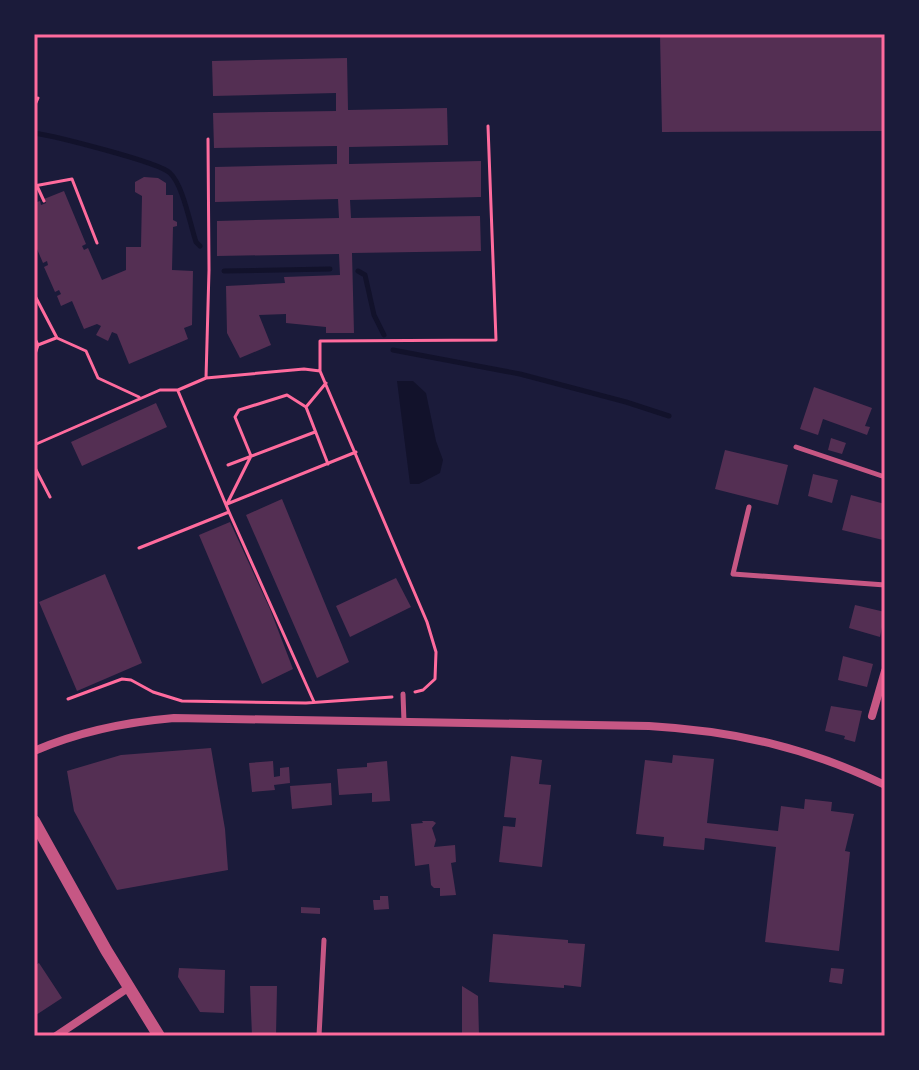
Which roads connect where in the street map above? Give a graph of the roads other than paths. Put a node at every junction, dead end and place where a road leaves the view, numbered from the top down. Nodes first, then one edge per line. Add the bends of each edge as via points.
1 (796, 447) dead end
2 (885, 477) edge
3 (749, 507) dead end
4 (885, 578) edge
5 (884, 585) edge
6 (885, 671) edge
7 (403, 694) road end
8 (872, 716) dead end
9 (404, 723) junction
10 (34, 751) edge
11 (885, 785) edge
12 (34, 821) edge
13 (324, 940) dead end
14 (128, 988) junction
15 (56, 1036) edge
16 (159, 1036) edge
17 (319, 1036) edge

1 - 2 lane
3 - 5 lane via 733,574
4 - 5 lane
6 - 8 street
7 - 9 lane
9 - 10 street via 174,718 87,733
9 - 11 street via 702,729 800,749
12 - 14 street
13 - 17 lane
14 - 15 street
14 - 16 street

